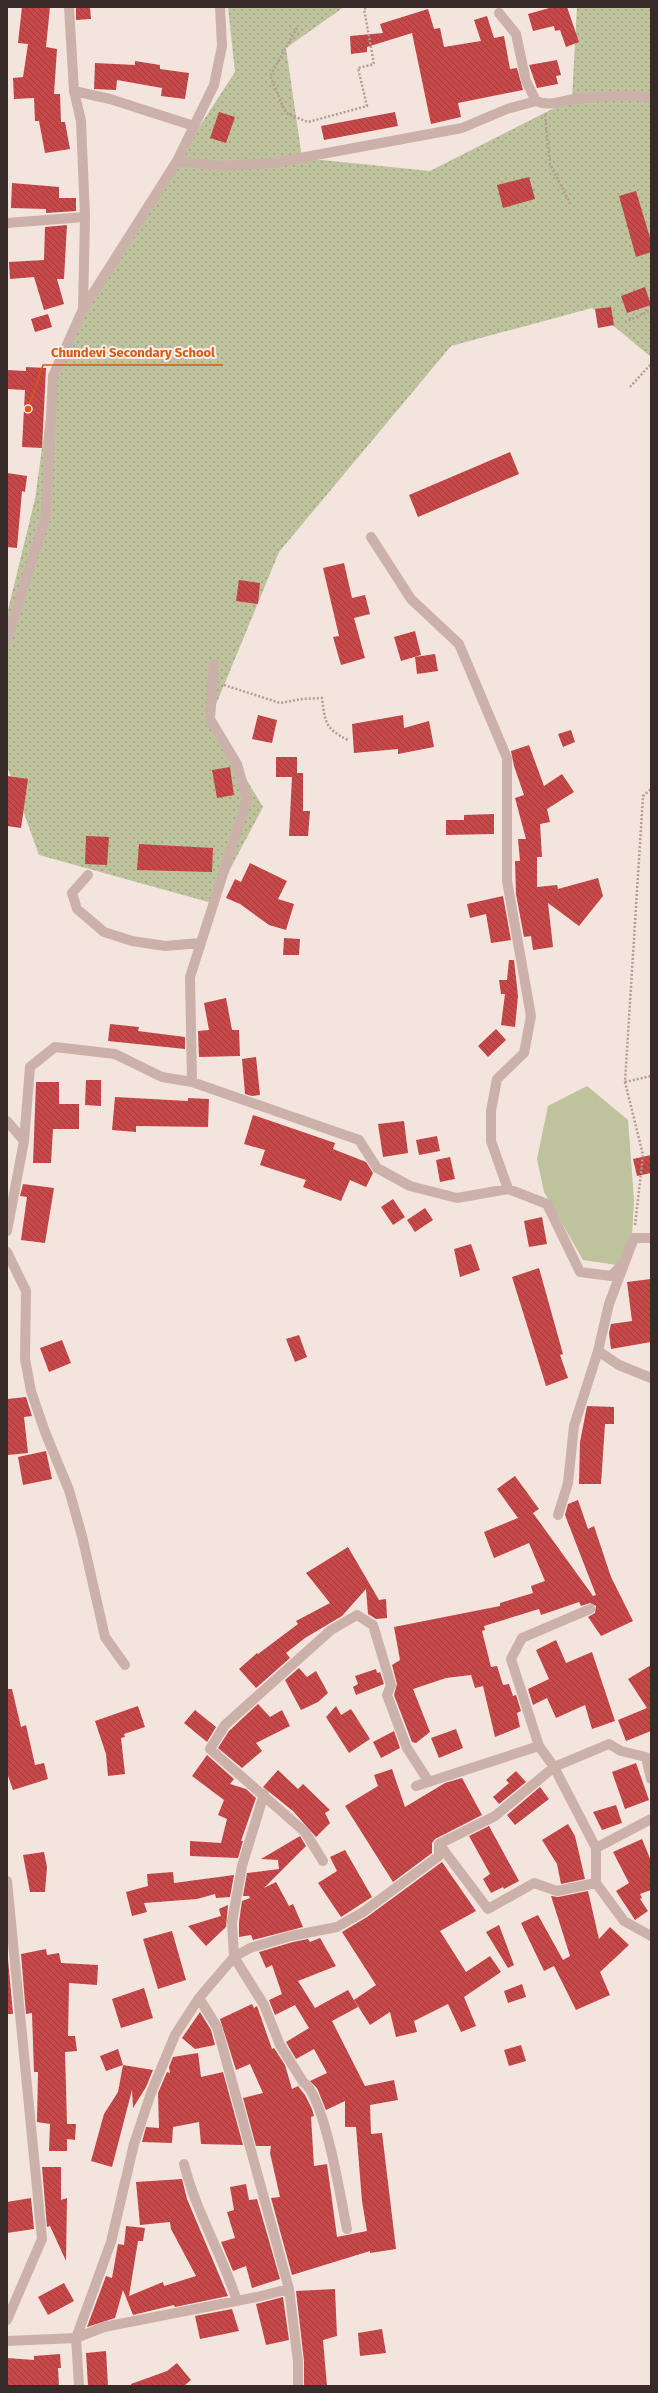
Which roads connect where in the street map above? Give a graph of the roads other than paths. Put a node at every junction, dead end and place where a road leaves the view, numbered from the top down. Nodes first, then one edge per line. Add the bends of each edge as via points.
1 (69, 7) edge
2 (220, 7) edge
3 (499, 13) dead end
4 (74, 91) junction
5 (651, 98) edge
6 (536, 101) junction
7 (194, 126) junction
8 (177, 161) junction
9 (85, 217) junction
10 (7, 223) edge
11 (83, 309) junction
12 (371, 537) dead end
13 (7, 640) edge
14 (214, 664) dead end
15 (88, 875) dead end
16 (200, 943) junction
17 (192, 1082) junction
18 (7, 1121) edge
19 (24, 1141) junction
20 (508, 1189) junction
21 (7, 1231) edge
22 (634, 1238) junction
23 (651, 1238) edge
24 (7, 1252) edge
25 (598, 1351) junction
26 (651, 1378) edge
27 (558, 1515) dead end
28 (590, 1609) dead end
29 (125, 1665) dead end
30 (538, 1746) junction
31 (554, 1766) junction
32 (651, 1779) edge
33 (429, 1782) junction
34 (416, 1786) dead end
35 (264, 1794) junction
36 (651, 1819) edge
37 (439, 1844) junction
38 (596, 1848) junction
39 (323, 1861) dead end
40 (7, 1882) edge
41 (596, 1883) junction
42 (651, 1936) edge
43 (234, 1957) junction
44 (199, 1998) junction
45 (184, 2164) dead end
46 (347, 2229) dead end
47 (289, 2288) junction
48 (237, 2301) junction
49 (7, 2320) edge
50 (76, 2338) junction
51 (7, 2341) edge
52 (79, 2386) edge
53 (298, 2386) edge

1 - 4 street
2 - 7 street via 222,46 214,85
3 - 6 street via 516,34 526,81
4 - 7 street via 110,99
4 - 9 street via 81,121
5 - 6 street via 635,95 572,100 547,105
6 - 8 street via 507,109 462,128 273,163 221,166
7 - 8 street
8 - 11 street
9 - 10 street
9 - 11 street
11 - 13 street via 53,376 46,516
12 - 20 street via 411,599 459,644 507,758 507,881 531,1016 524,1053 497,1079 491,1111 491,1141
14 - 16 street via 210,719 237,764 247,799
15 - 16 street via 72,893 77,909 104,932 132,941 165,946
16 - 17 street via 190,977
17 - 19 street via 162,1077 115,1054 55,1047 30,1067
17 - 20 street via 358,1140 377,1168 410,1186 457,1198
18 - 19 street
19 - 21 street
20 - 22 street via 547,1204 580,1272 612,1276 624,1263
22 - 23 street
22 - 25 street via 609,1304
24 - 29 street via 26,1292 25,1359 31,1392 69,1490 105,1637
25 - 26 street via 619,1365
25 - 27 street via 574,1426 568,1482
28 - 30 street via 522,1638 511,1659
30 - 31 street
30 - 33 street
31 - 32 street via 609,1744 621,1751 646,1757
31 - 37 street via 495,1816
31 - 38 street
33 - 34 street
33 - 35 street via 407,1748 387,1695 390,1685 373,1626 357,1616 331,1630 225,1726 210,1749
35 - 39 street via 306,1832
35 - 43 street via 242,1866 232,1922
36 - 38 street
37 - 41 street via 488,1909 534,1883 557,1891
37 - 43 street via 440,1856 338,1926 250,1948
38 - 41 street
40 - 49 street via 42,2239
41 - 42 street via 624,1921
43 - 44 street
43 - 46 street via 264,2005 280,2045 303,2082 308,2085 317,2104 340,2186
44 - 47 street via 217,2027
44 - 50 street via 175,2035 150,2093 134,2144 111,2242
45 - 48 street via 190,2189 228,2273
47 - 48 street
47 - 53 street via 298,2362
48 - 50 street via 104,2327
50 - 51 street
50 - 52 street

